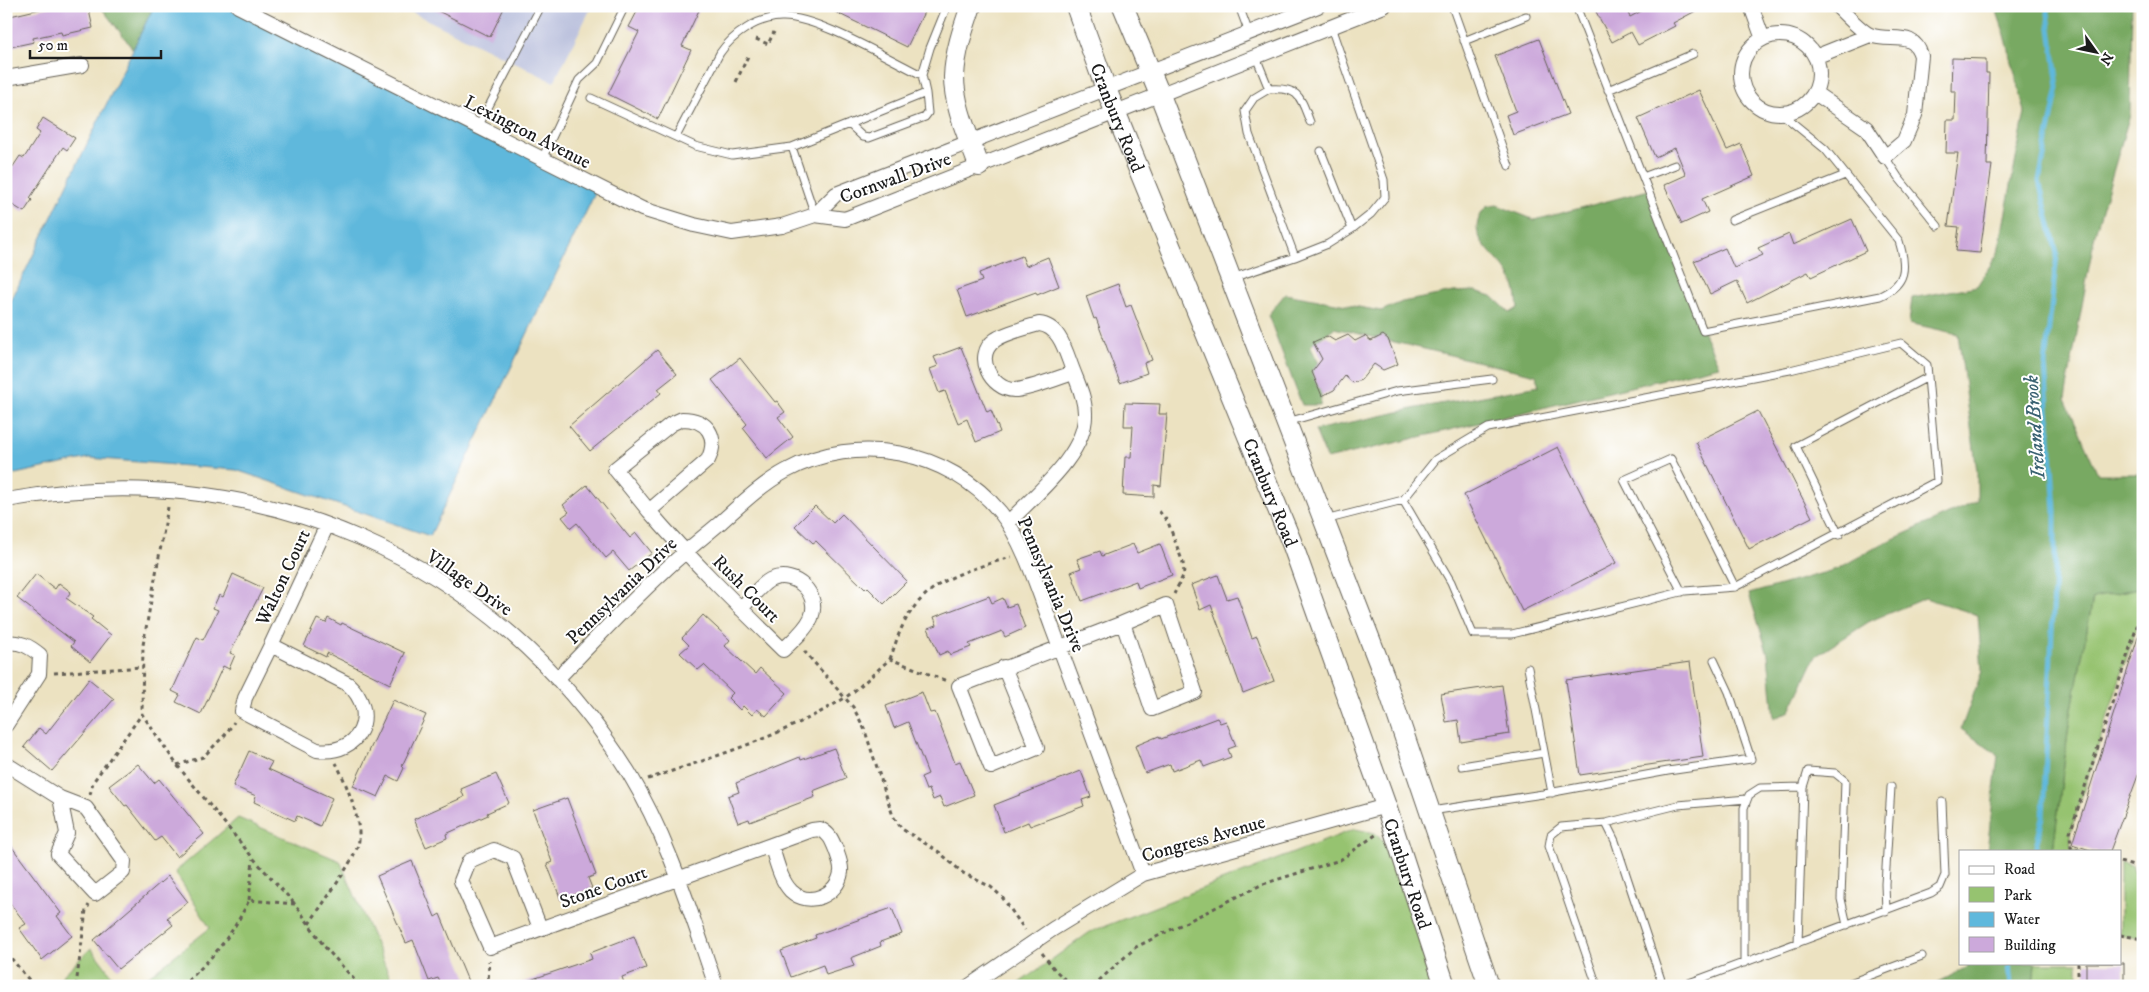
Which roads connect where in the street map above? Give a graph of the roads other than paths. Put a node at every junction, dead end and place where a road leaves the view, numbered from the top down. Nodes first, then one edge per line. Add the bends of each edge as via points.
1 (541, 6) edge
2 (625, 6) edge
3 (947, 6) edge
4 (972, 6) edge
5 (1076, 6) edge
6 (1123, 6) edge
7 (1239, 6) edge
8 (1318, 6) edge
9 (1384, 6) edge
10 (1452, 6) edge
11 (1576, 6) edge
12 (1752, 6) edge
13 (1837, 6) edge
14 (241, 7) edge
15 (1526, 16) dead end
16 (1331, 27) junction
17 (1249, 33) junction
18 (1870, 35) junction
19 (1763, 38) junction
20 (1464, 41) junction
21 (1693, 54) dead end
22 (1256, 57) junction
23 (1816, 57) junction
24 (82, 65) dead end
25 (1149, 72) junction
26 (922, 75) junction
27 (6, 78) edge
28 (1106, 89) junction
29 (1269, 90) junction
30 (1608, 90) junction
31 (926, 93) junction
32 (1815, 93) junction
33 (1160, 95) junction
34 (591, 98) dead end
35 (1115, 112) junction
36 (1782, 114) junction
37 (1310, 122) dead end
38 (849, 124) junction
39 (478, 127) junction
40 (676, 137) junction
41 (971, 142) junction
42 (792, 147) junction
43 (1321, 151) dead end
44 (1885, 157) junction
45 (542, 158) junction
46 (1675, 165) dead end
47 (979, 166) junction
48 (1509, 166) dead end
49 (1845, 176) junction
50 (1643, 177) junction
51 (815, 215) junction
52 (1732, 220) dead end
53 (1938, 226) dead end
54 (1352, 229) junction
55 (1295, 257) junction
56 (1231, 278) junction
57 (1074, 373) junction
58 (1928, 377) junction
59 (1492, 379) dead end
60 (1287, 422) junction
61 (6, 500) edge
62 (1404, 500) junction
63 (649, 510) junction
64 (1324, 520) junction
65 (1008, 523) junction
66 (327, 525) junction
67 (1839, 535) junction
68 (685, 552) junction
69 (1736, 588) junction
70 (1682, 592) junction
71 (741, 609) junction
72 (1123, 623) junction
73 (6, 643) edge
74 (271, 645) junction
75 (1060, 646) junction
76 (1714, 660) dead end
77 (1004, 667) junction
78 (1528, 668) dead end
79 (558, 679) junction
80 (6, 725) edge
81 (1544, 753) junction
82 (6, 764) edge
83 (1462, 766) dead end
84 (1803, 787) junction
85 (1891, 787) dead end
86 (1552, 793) junction
87 (60, 798) junction
88 (1747, 799) junction
89 (1942, 802) dead end
90 (1381, 808) junction
91 (1431, 811) junction
92 (1606, 822) junction
93 (771, 845) junction
94 (1143, 874) junction
95 (678, 878) junction
96 (1886, 911) junction
97 (1847, 925) junction
98 (540, 928) junction
99 (1798, 943) junction
100 (1922, 956) dead end
101 (1744, 963) junction
102 (716, 986) edge
103 (969, 986) edge
104 (1445, 986) edge
105 (1490, 986) edge
106 (1597, 986) edge
107 (1663, 986) edge
108 (1681, 986) edge
109 (1842, 986) edge

1 - 39 lane
2 - 45 lane via 597,63 579,80
3 - 26 lane
4 - 41 main road via 959,42 954,78
5 - 28 main road, Cranbury Road
6 - 25 main road, Cranbury Road
7 - 17 lane
8 - 17 street, Cornwall Drive
9 - 16 street, Cornwall Drive
10 - 20 lane
11 - 30 lane
12 - 19 street
13 - 18 street
14 - 39 street, Lexington Avenue
15 - 20 lane
16 - 22 street, Cornwall Drive
16 - 54 lane via 1384,180 1385,197
17 - 25 street, Cornwall Drive
18 - 23 street
18 - 44 street via 1909,40 1919,47 1921,56 1915,115 1904,141
19 - 23 street via 1787,35 1799,40
19 - 36 street via 1744,58 1741,84 1747,97 1757,106
20 - 48 lane
21 - 30 lane
22 - 29 lane
22 - 33 street, Cornwall Drive
23 - 32 street via 1819,81
24 - 27 street
25 - 28 street, Cornwall Drive
25 - 33 main road, Cranbury Road
26 - 31 lane
26 - 40 lane via 818,24 780,17 764,21 748,27 727,42
28 - 35 main road, Cranbury Road
28 - 41 street, Cornwall Drive
29 - 37 lane via 1285,88 1293,92
29 - 55 lane via 1254,98 1245,111 1249,134
30 - 50 lane
31 - 38 lane
31 - 38 lane via 928,112 925,117 870,138 863,137
32 - 36 street via 1795,111
32 - 44 street via 1866,128
33 - 35 street, Cornwall Drive
33 - 56 main road, Cranbury Road
34 - 40 lane
35 - 47 street, Cornwall Drive
35 - 90 main road, Cranbury Road via 1293,546
36 - 49 lane via 1825,149
38 - 42 lane
39 - 45 street, Lexington Avenue
40 - 42 lane via 695,146 732,155
41 - 47 main road
41 - 51 street, Cornwall Drive via 836,194
42 - 51 lane
43 - 54 lane
44 - 53 lane
45 - 51 street, Lexington Avenue via 642,209 732,233 782,226
46 - 50 lane
47 - 51 street, Cornwall Drive via 845,219
49 - 50 lane via 1899,241 1905,260 1903,274 1894,290 1880,296 1702,332
49 - 52 lane
54 - 55 lane via 1328,244
55 - 56 lane
56 - 60 main road, Cranbury Road
57 - 57 street via 1059,336 1046,324 995,340 985,361 992,380 1013,390
57 - 65 street via 1082,392 1085,412 1080,440 1074,453
58 - 62 lane via 1927,365 1900,343 1790,370 1488,428 1436,459
58 - 67 lane via 1937,481
58 - 67 lane via 1796,446
59 - 60 lane via 1397,391
60 - 64 main road, Cranbury Road
61 - 66 street, Village Drive via 48,492 110,488 172,490 233,498
62 - 64 lane
62 - 70 lane via 1451,582 1473,634 1512,634
63 - 63 street, Rush Court via 708,460 713,442 703,424 693,419 671,424 615,469
63 - 68 street, Rush Court
64 - 91 main road, Cranbury Road
65 - 68 street, Pennsylvania Drive via 987,498 943,468 926,460 892,452 856,450 804,462 780,475
65 - 75 street, Pennsylvania Drive
66 - 74 street, Walton Court
66 - 79 street, Village Drive via 408,561 460,594 509,632
67 - 69 lane
68 - 71 street, Rush Court
68 - 79 street, Pennsylvania Drive
69 - 70 lane
69 - 70 lane via 1671,460 1624,480
71 - 71 street, Rush Court via 782,650 807,626 813,607 812,598 800,582 782,577 770,579
72 - 72 street via 1152,709 1195,692 1166,605
72 - 75 street
73 - 80 street via 29,646 40,655 39,674
74 - 74 street, Walton Court via 348,684 356,692 362,702 363,725 350,744 340,750 317,750 242,711
75 - 77 street
75 - 94 street, Pennsylvania Drive
76 - 86 lane via 1729,692 1752,759
77 - 77 street via 959,686 991,767 1037,748
78 - 81 lane
79 - 95 street, Village Drive via 594,723 634,783
81 - 83 lane
81 - 86 lane
82 - 87 street
84 - 88 lane via 1760,788
84 - 97 lane via 1808,770 1835,773 1845,781 1841,900
84 - 99 lane
85 - 96 lane
86 - 91 lane
87 - 87 street via 68,833 58,854 95,894 123,872 124,861 86,808
88 - 92 lane via 1678,805
88 - 101 lane via 1744,808
89 - 96 lane via 1945,875 1940,886 1931,893
90 - 94 street, Congress Avenue
90 - 104 main road, Cranbury Road
91 - 105 main road, Cranbury Road
92 - 106 lane via 1562,827 1551,835 1549,846
92 - 107 lane
93 - 93 street via 812,830 828,833 839,858 838,882 820,898 802,897 791,891
93 - 95 street, Stone Court
94 - 103 street, Congress Avenue
95 - 98 street, Stone Court
95 - 102 street, Village Drive
96 - 97 lane
97 - 99 lane
98 - 98 street, Stone Court via 490,947 461,881 469,861 494,850 513,858
99 - 101 lane
100 - 109 lane
101 - 108 lane

